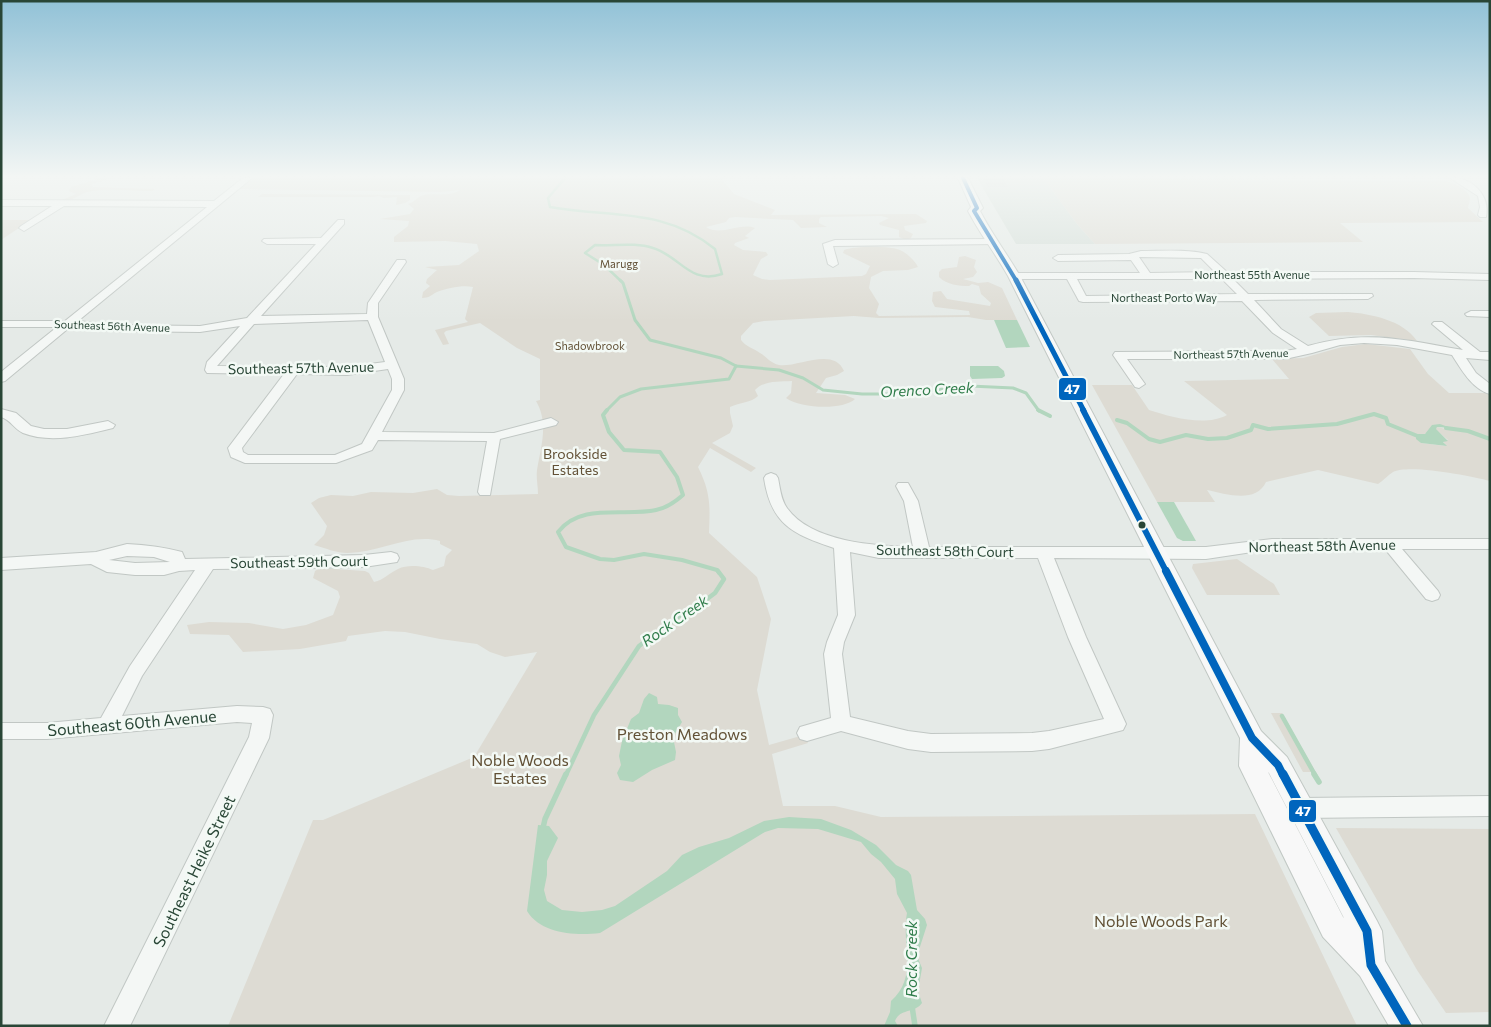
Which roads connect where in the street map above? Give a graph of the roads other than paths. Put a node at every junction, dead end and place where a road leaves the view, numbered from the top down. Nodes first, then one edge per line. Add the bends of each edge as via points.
1 (27, 226) edge
2 (187, 226) edge
3 (337, 226) edge
4 (981, 226) edge
5 (24, 228) dead end
6 (267, 241) dead end
7 (322, 241) junction
8 (994, 242) junction
9 (1132, 257) junction
10 (1058, 258) dead end
11 (401, 262) dead end
12 (833, 264) dead end
13 (1148, 275) junction
14 (1223, 275) junction
15 (1343, 275) junction
16 (1014, 276) junction
17 (1070, 276) junction
18 (1487, 279) edge
19 (1245, 297) junction
20 (1471, 314) dead end
21 (1490, 314) edge
22 (372, 317) junction
23 (253, 321) junction
24 (1, 324) edge
25 (68, 324) junction
26 (1438, 324) dead end
27 (1308, 351) junction
28 (1458, 353) junction
29 (1484, 356) edge
30 (391, 365) junction
31 (292, 371) junction
32 (1, 378) edge
33 (1139, 384) dead end
34 (1490, 390) edge
35 (1, 413) edge
36 (551, 422) dead end
37 (108, 425) dead end
38 (373, 436) junction
39 (494, 437) junction
40 (771, 478) dead end
41 (903, 486) dead end
42 (485, 492) dead end
43 (1389, 544) junction
44 (1490, 544) edge
45 (842, 546) junction
46 (922, 552) junction
47 (1044, 552) junction
48 (1155, 552) junction
49 (391, 558) dead end
50 (1, 564) edge
51 (208, 564) junction
52 (1432, 595) dead end
53 (263, 715) joint
54 (841, 723) junction
55 (108, 724) junction
56 (1, 731) edge
57 (807, 734) dead end
58 (1252, 738) junction
59 (1490, 806) edge
60 (1300, 808) junction
61 (1371, 965) junction
62 (117, 1026) edge
63 (1407, 1026) edge

1 - 5 street
2 - 25 street
3 - 7 street
4 - 8 main road
6 - 7 street
7 - 23 street
8 - 12 street via 828,244
8 - 16 main road
9 - 10 street
9 - 13 street
9 - 14 street via 1135,254 1195,254 1204,256
11 - 22 street via 373,303
13 - 14 street, Northeast 55th Avenue
13 - 17 street, Northeast 55th Avenue
14 - 15 street, Northeast 55th Avenue
14 - 19 street
15 - 18 street, Northeast 55th Avenue
15 - 19 street, Northeast Porto Way via 1372,300
16 - 17 street, Northeast 55th Avenue
16 - 48 main road
17 - 19 street, Northeast Porto Way via 1084,299
19 - 27 street via 1277,331
20 - 21 street
22 - 23 street, Southeast 56th Avenue
22 - 30 street
23 - 25 street, Southeast 56th Avenue via 200,328 112,328
23 - 31 street, Southeast 57th Avenue via 211,365 211,370
24 - 25 street, Southeast 56th Avenue
25 - 32 street
26 - 29 street
27 - 28 street, Northeast 57th Avenue via 1338,341 1362,340
27 - 33 street, Northeast 57th Avenue via 1285,354 1119,354
28 - 29 street, Northeast 57th Avenue
28 - 34 street via 1471,375
30 - 31 street, Southeast 57th Avenue
30 - 38 street via 398,379 398,390
31 - 38 street via 235,448 236,454 245,459 336,459 367,447
35 - 37 street via 10,414 33,432 77,432
36 - 39 street
38 - 39 street
39 - 42 street
40 - 45 street, Southeast 58th Court via 781,512 794,524
41 - 46 street via 911,502
43 - 44 street, Northeast 58th Avenue
43 - 48 street, Northeast 58th Avenue via 1272,544 1217,552
43 - 52 street
45 - 46 street, Southeast 58th Court via 879,552
45 - 54 street via 848,612 834,645
46 - 47 street, Southeast 58th Court
47 - 48 street, Southeast 58th Court
47 - 54 street via 1116,724 1032,742 931,743
48 - 58 main road
49 - 51 street, Southeast 59th Court
50 - 51 street, Southeast 59th Court via 96,558 107,566 135,569
51 - 55 street via 136,671
53 - 55 street, Southeast 60th Avenue via 237,714
53 - 62 street, Southeast Heike Street via 259,738
54 - 57 street
55 - 56 street, Southeast 60th Avenue via 46,731
58 - 60 main road via 1278,765
58 - 61 main road via 1252,766 1334,927
59 - 60 street
60 - 61 main road via 1367,931
61 - 63 main road

